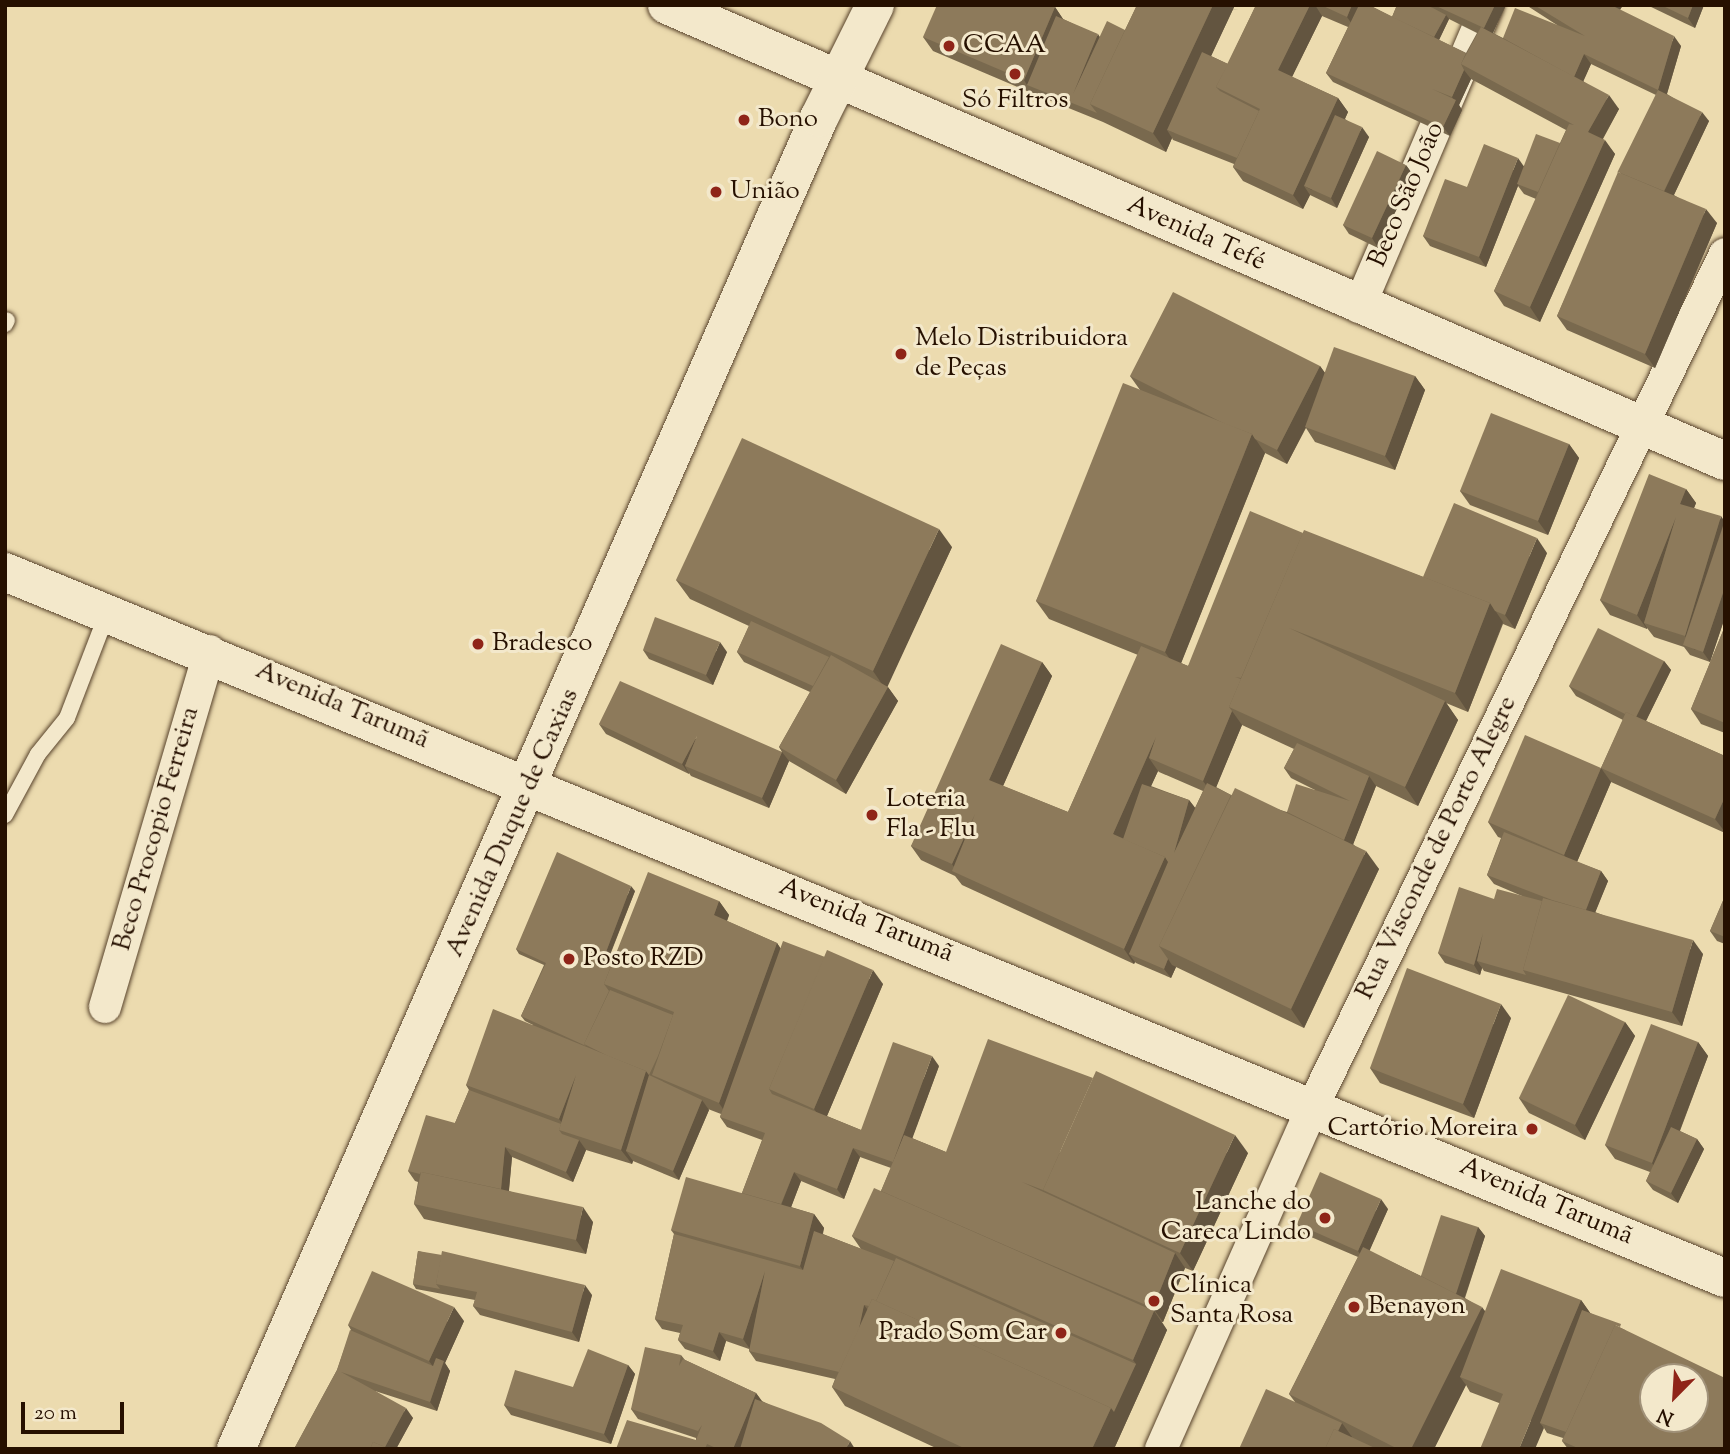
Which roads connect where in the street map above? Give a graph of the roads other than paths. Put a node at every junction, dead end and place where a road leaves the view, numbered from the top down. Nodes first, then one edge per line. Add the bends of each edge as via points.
1 (667, 5) edge
2 (875, 5) edge
3 (1488, 5) edge
4 (838, 79) junction
5 (1725, 254) edge
6 (1359, 307) junction
7 (1639, 425) junction
8 (1725, 461) edge
9 (5, 572) edge
10 (108, 612) junction
11 (210, 651) junction
12 (531, 785) junction
13 (5, 815) edge
14 (105, 1007) dead end
15 (1314, 1104) junction
16 (1725, 1278) edge
17 (236, 1449) edge
18 (1161, 1449) edge

1 - 4 street, Avenida Tefé
2 - 4 street, Avenida Duque de Caxias
3 - 6 street, Beco São João
4 - 6 street, Avenida Tefé
4 - 12 street, Avenida Duque de Caxias
5 - 7 street, Rua Visconde de Porto Alegre
6 - 7 street, Avenida Tefé
7 - 8 street, Avenida Tefé
7 - 15 street, Rua Visconde de Porto Alegre
9 - 10 street, Avenida Tarumã
10 - 11 street, Avenida Tarumã
10 - 13 lane via 67,718 38,754
11 - 12 street, Avenida Tarumã
11 - 14 street, Beco Procopio Ferreira
12 - 15 street, Avenida Tarumã
12 - 17 street, Avenida Duque de Caxias
15 - 16 street, Avenida Tarumã
15 - 18 street, Rua Visconde de Porto Alegre

